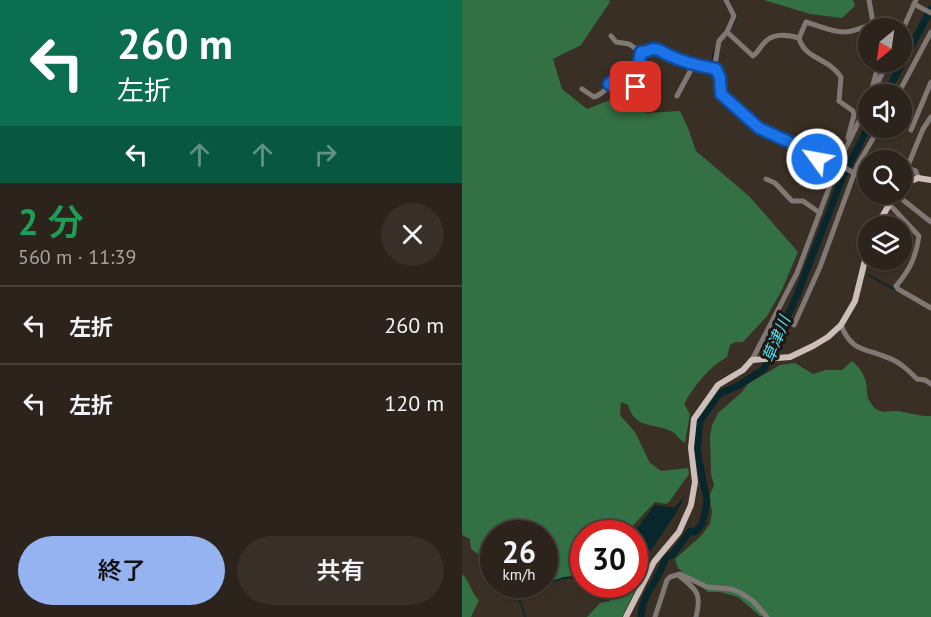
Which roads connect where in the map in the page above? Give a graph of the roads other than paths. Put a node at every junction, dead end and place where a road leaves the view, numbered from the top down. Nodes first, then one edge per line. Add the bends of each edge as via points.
1 (726, 0) edge
2 (869, 0) edge
3 (916, 3) edge
4 (931, 13) edge
5 (872, 18) edge
6 (907, 18) edge
7 (858, 30) edge
8 (727, 32) junction
9 (931, 32) edge
10 (611, 36) dead end
11 (799, 38) junction
12 (641, 52) junction
13 (694, 64) junction
14 (716, 69) junction
15 (931, 82) edge
16 (609, 84) junction
17 (903, 84) edge
18 (582, 89) dead end
19 (641, 90) dead end
20 (677, 96) dead end
21 (931, 117) edge
22 (916, 121) junction
23 (858, 124) edge
24 (912, 128) edge
25 (923, 129) junction
26 (873, 138) edge
27 (849, 142) junction
28 (912, 154) edge
29 (840, 165) junction
30 (794, 169) dead end
31 (912, 170) edge
32 (836, 171) junction
33 (854, 173) junction
34 (858, 175) edge
35 (918, 178) junction
36 (766, 179) dead end
37 (833, 179) junction
38 (912, 180) edge
39 (931, 180) edge
40 (889, 204) joint
41 (907, 204) edge
42 (820, 213) junction
43 (883, 216) edge
44 (931, 222) edge
45 (863, 270) edge
46 (931, 308) edge
47 (794, 325) dead end
48 (841, 325) junction
49 (752, 360) junction
50 (931, 384) edge
51 (677, 574) junction
52 (626, 617) edge
53 (655, 617) edge
54 (696, 617) edge
55 (767, 617) edge

1 - 8 street via 734,16
2 - 5 street
3 - 4 street
3 - 6 street
7 - 11 street via 837,32 806,22
8 - 11 street via 753,56 767,40 786,34
8 - 14 street via 718,41
9 - 17 street
10 - 12 street
11 - 27 street via 802,48 829,63 841,77 839,101 854,115
12 - 13 street via 657,49
12 - 16 street via 638,68 620,74
13 - 14 street
13 - 20 street
14 - 32 street via 721,94 759,128 800,147
15 - 22 street
16 - 18 street via 594,97
16 - 19 street via 624,93 636,87
21 - 25 street
22 - 24 street
22 - 25 street
23 - 27 street
25 - 28 street
26 - 33 street
27 - 29 street
29 - 32 street
29 - 33 street
30 - 37 street via 806,172 811,167
31 - 35 street
32 - 37 street
33 - 34 street
33 - 47 street
35 - 38 main road
35 - 39 main road
36 - 42 street via 792,201 803,201
37 - 42 street
40 - 43 main road
40 - 46 street via 919,236 911,266 896,286
41 - 44 street
42 - 49 street via 797,273
45 - 48 main road via 855,301
48 - 49 main road via 828,337 790,357
48 - 50 street via 856,347 886,357
49 - 52 main road via 718,385 694,419 691,448 695,482 691,505 679,532 654,562
51 - 53 street via 664,585
51 - 54 street via 697,592
51 - 55 street via 706,587 741,593

